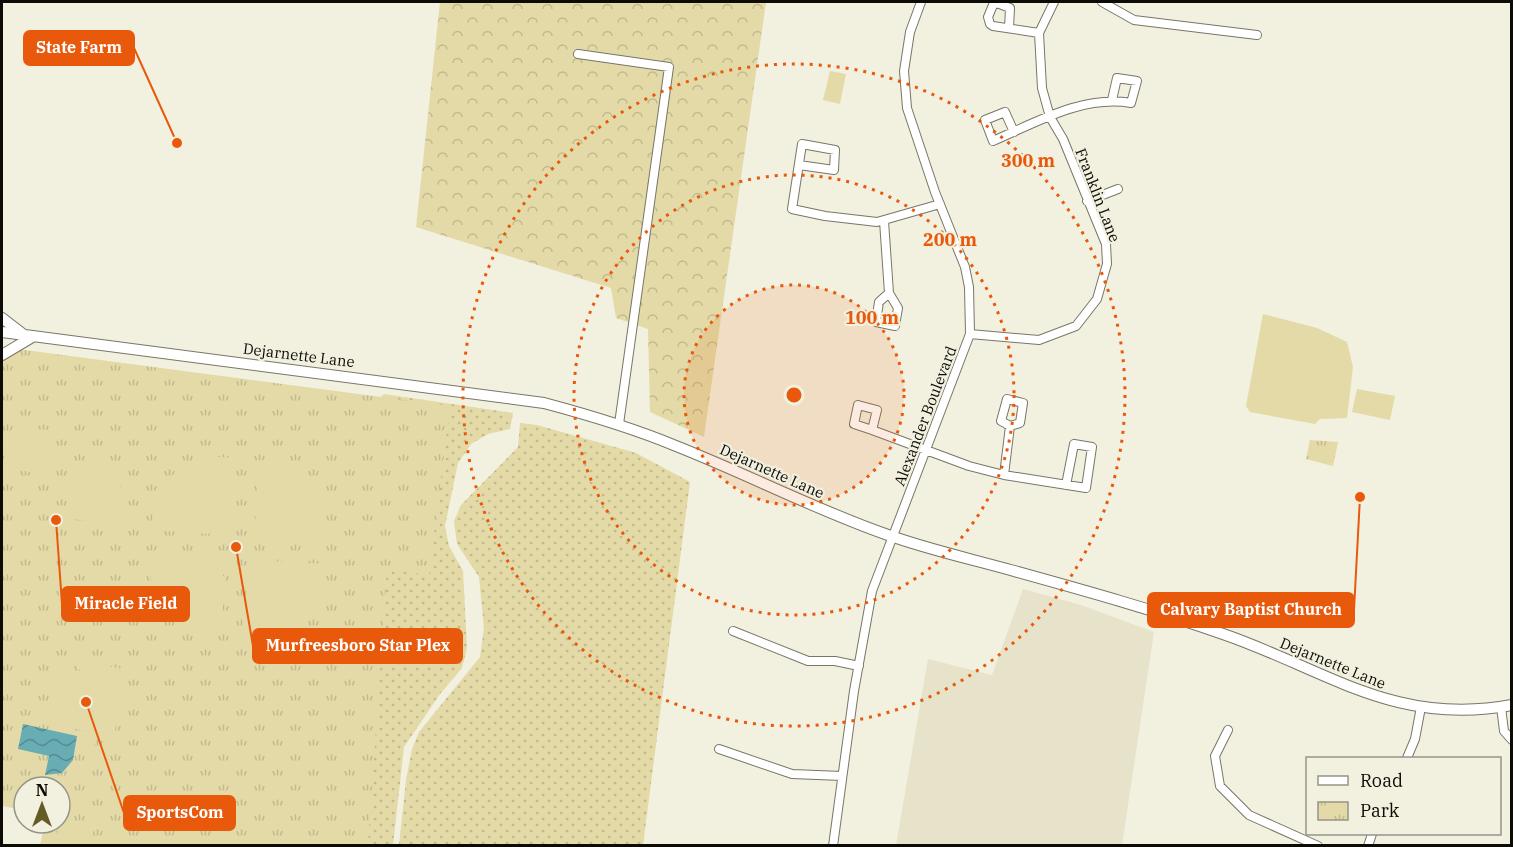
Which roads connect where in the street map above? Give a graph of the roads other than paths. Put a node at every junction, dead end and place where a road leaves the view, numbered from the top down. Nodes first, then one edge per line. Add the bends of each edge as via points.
1 (921, 2) edge
2 (1054, 2) edge
3 (1102, 2) edge
4 (1010, 28) dead end
5 (1039, 33) junction
6 (1257, 35) dead end
7 (578, 54) dead end
8 (1112, 100) dead end
9 (1050, 117) junction
10 (1014, 132) dead end
11 (800, 165) junction
12 (1118, 189) dead end
13 (1087, 201) junction
14 (940, 204) junction
15 (884, 220) junction
16 (889, 293) dead end
17 (2, 318) edge
18 (2, 332) edge
19 (970, 334) junction
20 (29, 335) junction
21 (2, 355) edge
22 (619, 424) junction
23 (1010, 426) dead end
24 (872, 430) dead end
25 (926, 448) junction
26 (1004, 475) junction
27 (1066, 485) junction
28 (891, 536) junction
29 (733, 631) dead end
30 (859, 666) junction
31 (1506, 706) edge
32 (1421, 707) junction
33 (1228, 730) dead end
34 (1512, 741) edge
35 (719, 749) dead end
36 (1408, 757) edge
37 (842, 776) junction
38 (833, 846) edge
39 (1318, 846) edge

1 - 14 street, Alexander Boulevard via 910,32 904,71 907,108
2 - 5 street, Franklin Lane
3 - 6 street via 1134,20
4 - 5 street
5 - 9 street, Franklin Lane via 1042,88
7 - 22 street via 669,67
8 - 9 street via 1084,104
9 - 10 street
9 - 13 street, Franklin Lane via 1063,139
11 - 11 street via 834,170 835,150 802,144
11 - 15 street via 792,209 825,216
12 - 13 street
13 - 19 street, Franklin Lane via 1106,244 1107,264 1097,299 1076,326 1039,340
14 - 15 street
14 - 19 street, Alexander Boulevard via 965,267
15 - 16 street
17 - 20 main road
18 - 20 main road, Dejarnette Lane
19 - 25 street, Alexander Boulevard
20 - 21 main road
20 - 22 main road, Dejarnette Lane via 544,403
22 - 28 main road, Dejarnette Lane
23 - 26 street
24 - 25 street
25 - 26 street
25 - 28 street, Alexander Boulevard
26 - 27 street
27 - 27 street via 1086,488 1092,447 1074,444
28 - 30 street, Alexander Boulevard via 872,591
28 - 32 main road, Dejarnette Lane via 1129,603 1226,635 1349,689
29 - 30 street via 808,661
30 - 37 street, Alexander Boulevard
31 - 32 main road, Dejarnette Lane
31 - 34 street via 1504,730
32 - 36 street
33 - 39 street via 1215,756 1220,786 1250,814
35 - 37 street via 792,774
37 - 38 street, Alexander Boulevard

